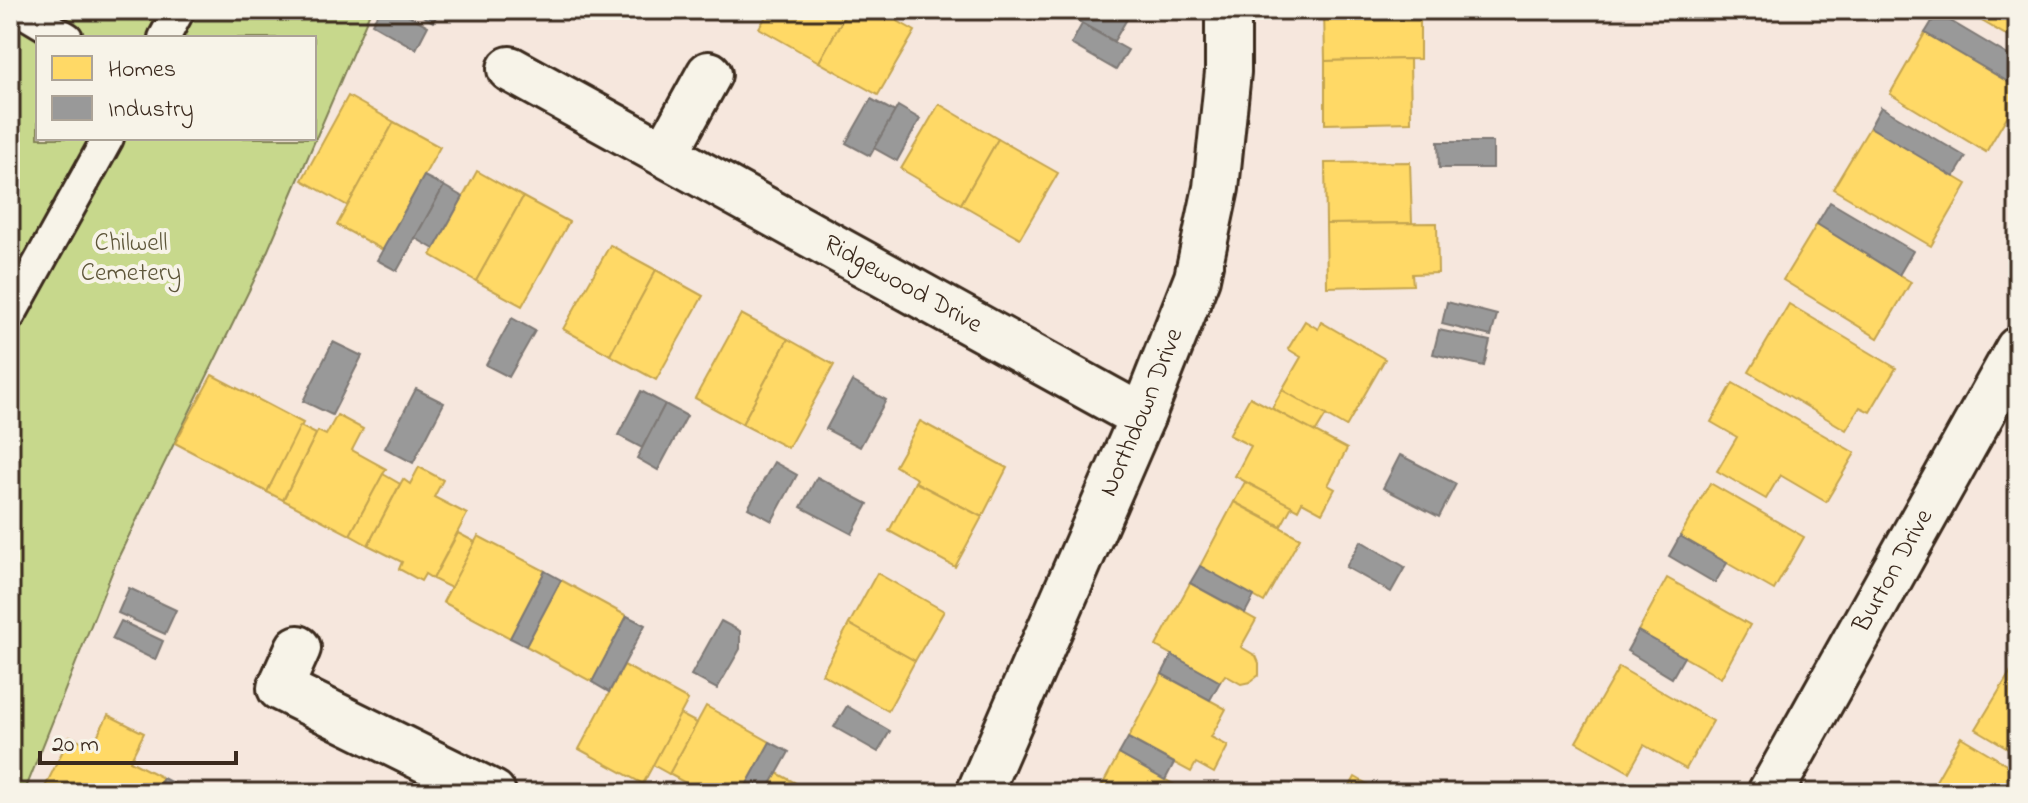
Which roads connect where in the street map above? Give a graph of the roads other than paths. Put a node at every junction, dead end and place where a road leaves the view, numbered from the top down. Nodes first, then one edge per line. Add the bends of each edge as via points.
1 (20, 10) edge
2 (179, 10) edge
3 (1228, 10) edge
4 (64, 36) edge
5 (165, 36) edge
6 (510, 69) dead end
7 (709, 74) dead end
8 (107, 140) edge
9 (665, 154) junction
10 (12, 306) edge
11 (2018, 349) edge
12 (1142, 417) junction
13 (298, 648) dead end
14 (493, 793) edge
15 (979, 793) edge
16 (1770, 793) edge

1 - 4 lane
2 - 5 lane
3 - 12 street, Northdown Drive via 1224,124 1209,230 1197,278
6 - 9 street, Ridgewood Drive
7 - 9 street
8 - 10 lane
9 - 12 street, Ridgewood Drive
11 - 16 street, Burton Drive
12 - 15 street, Northdown Drive
13 - 14 street via 280,688

